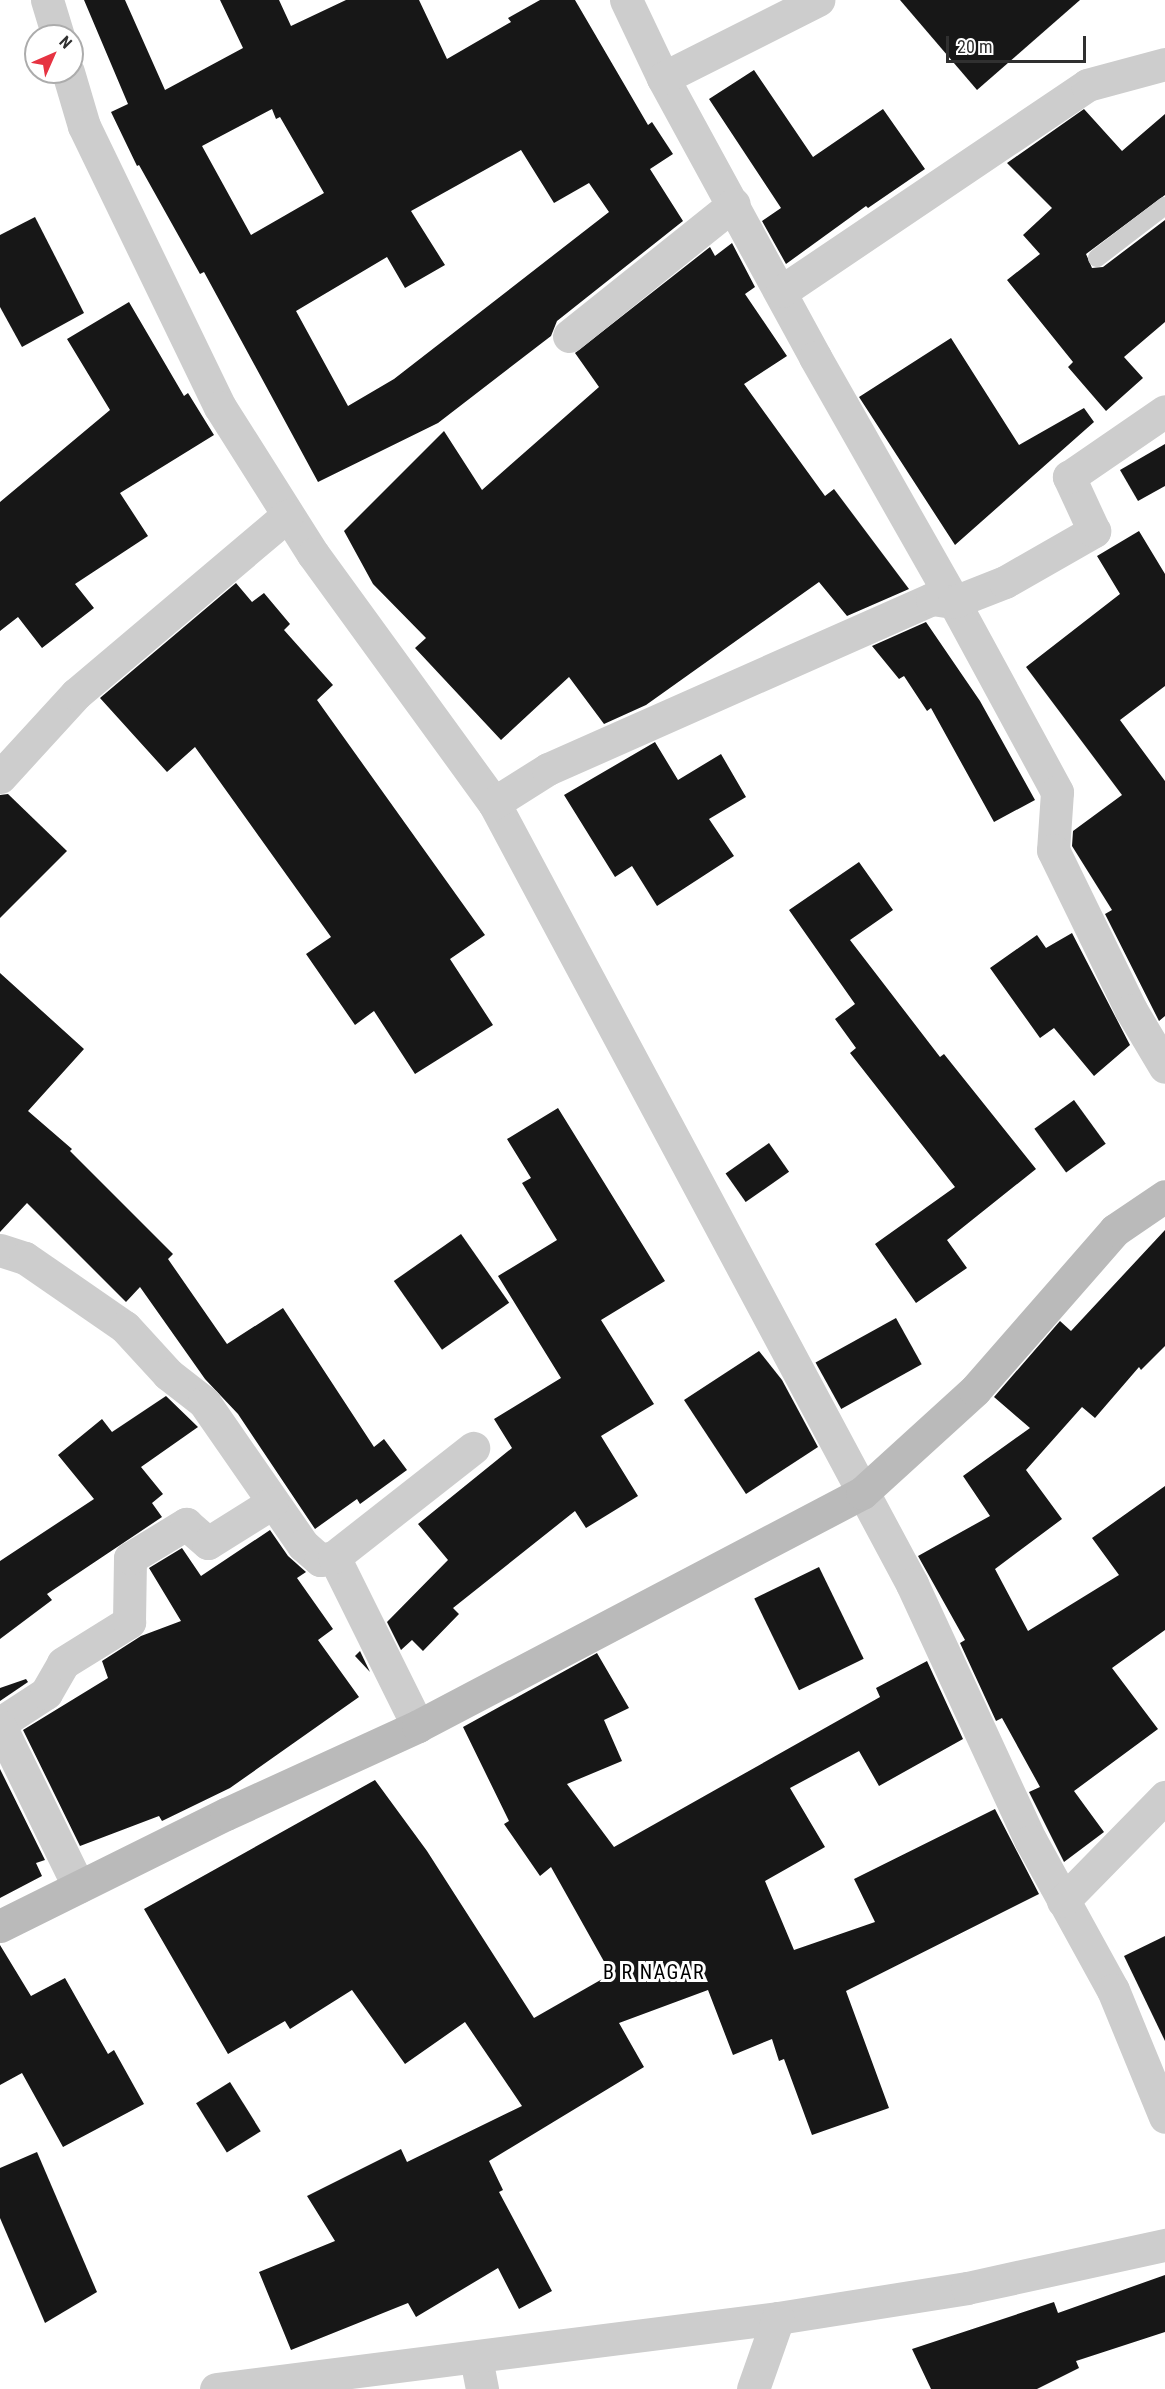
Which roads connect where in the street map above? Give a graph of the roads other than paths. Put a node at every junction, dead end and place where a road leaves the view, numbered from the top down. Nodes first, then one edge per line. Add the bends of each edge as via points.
1 (47, 0) edge
2 (626, 0) edge
3 (818, 0) edge
4 (54, 24) edge
5 (1165, 64) edge
6 (663, 78) junction
7 (72, 84) edge
8 (734, 204) junction
9 (1165, 207) edge
10 (1097, 258) dead end
11 (782, 291) junction
12 (569, 336) dead end
13 (1165, 411) edge
14 (287, 516) junction
15 (954, 602) junction
16 (0, 777) edge
17 (494, 803) junction
18 (1165, 1067) edge
19 (1165, 1196) edge
20 (0, 1250) edge
21 (472, 1448) dead end
22 (862, 1493) junction
23 (272, 1503) junction
24 (334, 1557) junction
25 (0, 1724) edge
26 (418, 1726) junction
27 (1165, 1797) edge
28 (79, 1887) junction
29 (1063, 1901) junction
30 (0, 1926) edge
31 (1165, 2117) edge
32 (1165, 2245) edge
33 (778, 2318) junction
34 (479, 2374) edge
35 (216, 2389) edge
36 (753, 2389) edge

1 - 4 street
2 - 6 street
3 - 6 street
5 - 11 street via 1087,85
6 - 8 street
7 - 14 street via 84,126 220,407
8 - 11 street
8 - 12 street
9 - 10 lane
11 - 15 street via 892,498
13 - 15 street via 1069,477 1094,531 1005,582
14 - 16 street via 76,694
14 - 17 street
15 - 17 street via 932,599 548,769
15 - 18 street via 1057,792 1053,850 1131,1010
17 - 22 street
19 - 22 main road via 1115,1230 975,1390
20 - 23 street via 25,1258 125,1327 168,1374 204,1402
21 - 24 street
22 - 26 main road
22 - 29 street via 912,1584
23 - 24 street via 303,1545 320,1560
23 - 25 street via 208,1543 186,1524 130,1558 129,1622 63,1663 46,1693
24 - 26 street
25 - 28 street
26 - 28 main road
27 - 29 street
28 - 30 main road
29 - 31 street via 1113,1990
32 - 33 street via 967,2288
33 - 34 street
33 - 36 street
34 - 35 street

